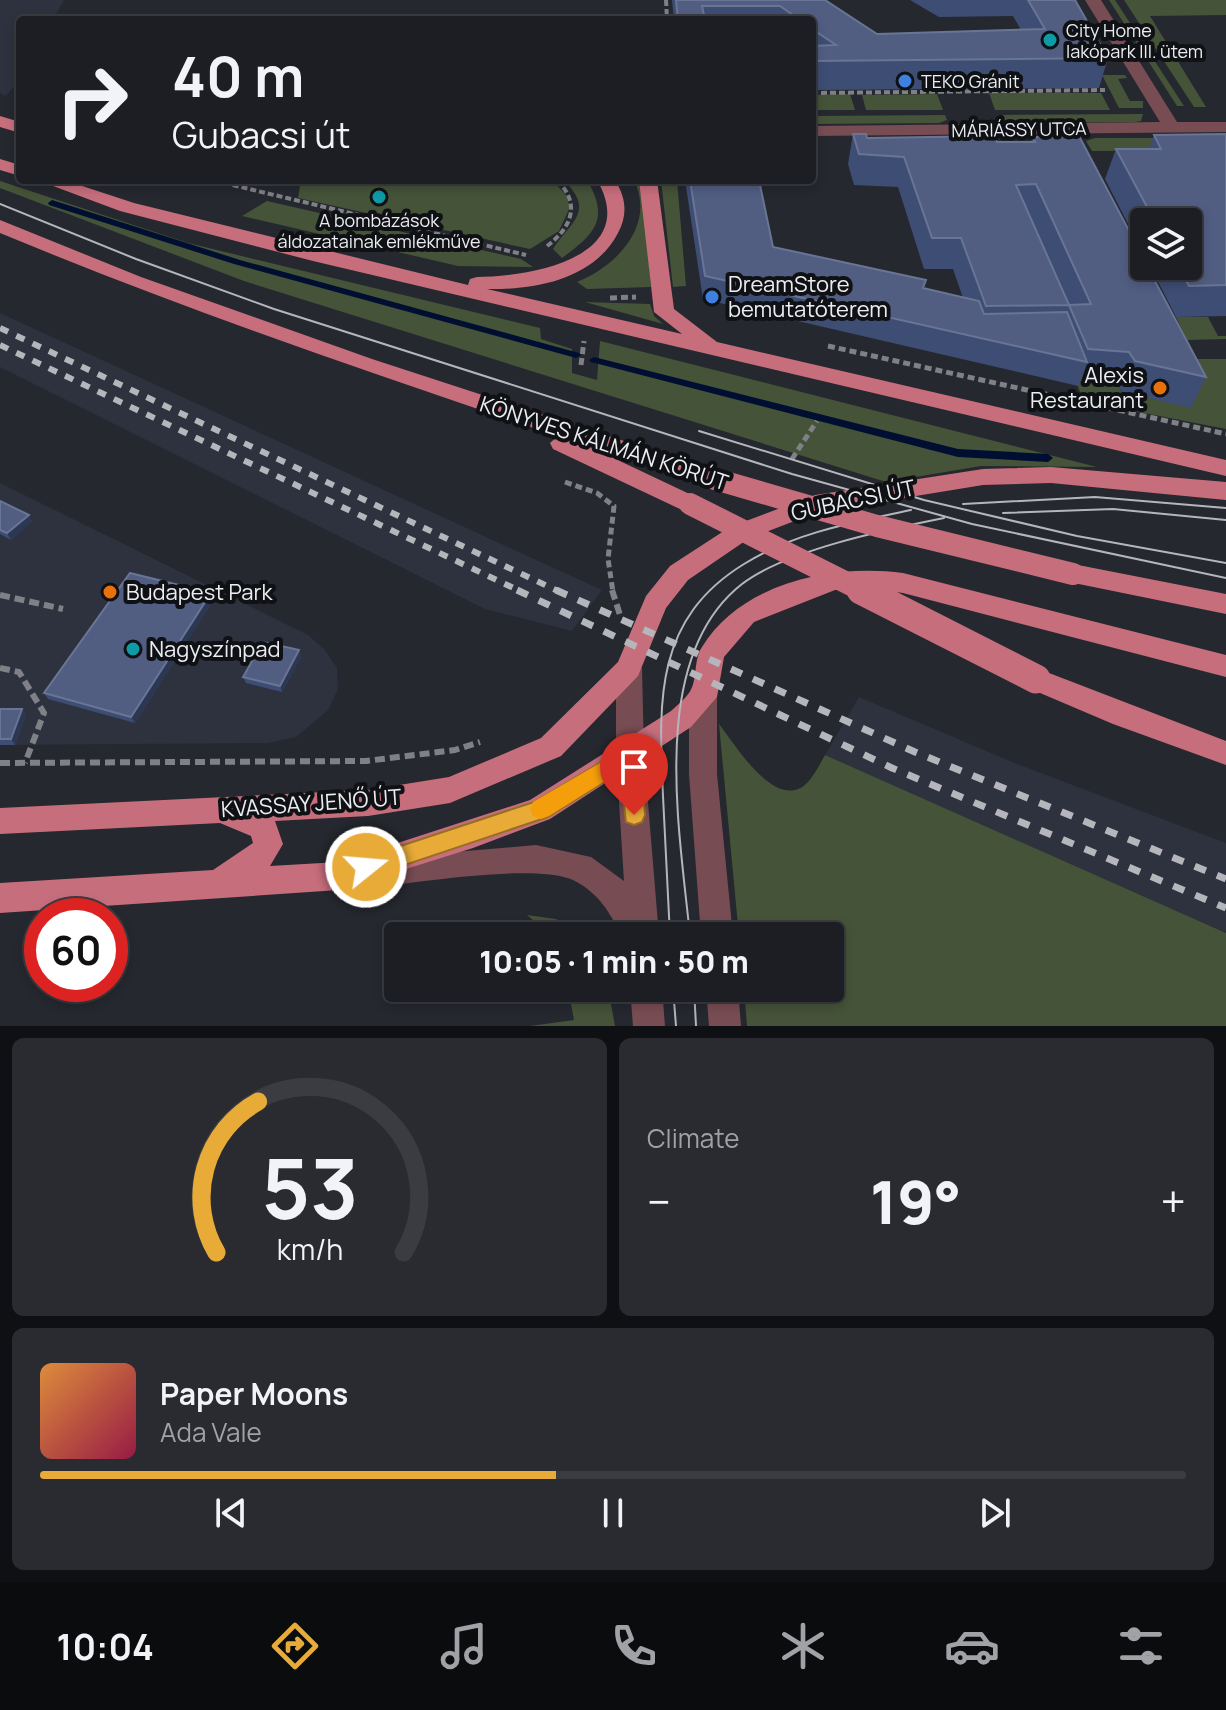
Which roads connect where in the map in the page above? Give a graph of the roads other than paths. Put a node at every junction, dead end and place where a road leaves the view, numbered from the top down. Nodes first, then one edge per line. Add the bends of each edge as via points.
1 (1093, 0) edge
2 (1171, 127) junction
3 (1226, 127) edge
4 (816, 131) edge
5 (59, 184) edge
6 (609, 184) edge
7 (648, 184) edge
8 (0, 226) edge
9 (404, 277) junction
10 (726, 354) junction
11 (476, 403) junction
12 (1226, 468) edge
13 (1226, 491) edge
14 (1226, 604) edge
15 (1226, 666) edge
16 (629, 668) junction
17 (703, 697) junction
18 (1226, 753) edge
19 (630, 754) junction
20 (204, 810) junction
21 (0, 821) edge
22 (339, 876) junction
23 (182, 886) junction
24 (0, 898) edge
25 (632, 922) edge
26 (639, 922) edge
27 (716, 922) edge
28 (723, 1002) edge
29 (725, 1026) edge

1 - 2 street
2 - 3 street, MÁRIÁSSY UTCA
2 - 4 street, MÁRIÁSSY UTCA
5 - 9 main road
6 - 9 main road via 617,211 607,238 587,257 548,276 508,284
7 - 10 main road via 664,312
8 - 11 main road, KÖNYVES KÁLMÁN KÖRÚT via 134,281
9 - 10 main road
10 - 12 main road
11 - 14 main road, KÖNYVES KÁLMÁN KÖRÚT, bridge via 877,526 1073,574
11 - 18 main road, bridge via 690,504 1036,679
13 - 16 main road, GUBACSI ÚT via 1051,475 983,477 815,504 739,533 679,573 655,603
15 - 17 main road via 903,583 845,580 807,588 745,615 712,653
16 - 19 street, GUBACSI ÚT
16 - 20 main road, KVASSAY JENŐ ÚT via 551,747 450,790 368,803
17 - 19 main road
17 - 27 street via 703,774
19 - 22 main road via 540,810
19 - 26 street, GUBACSI ÚT
20 - 21 main road, KVASSAY JENŐ ÚT
20 - 23 main road via 255,821 269,843 249,868
22 - 23 main road
22 - 25 street via 536,859 580,867 617,894
23 - 24 main road
28 - 29 street

